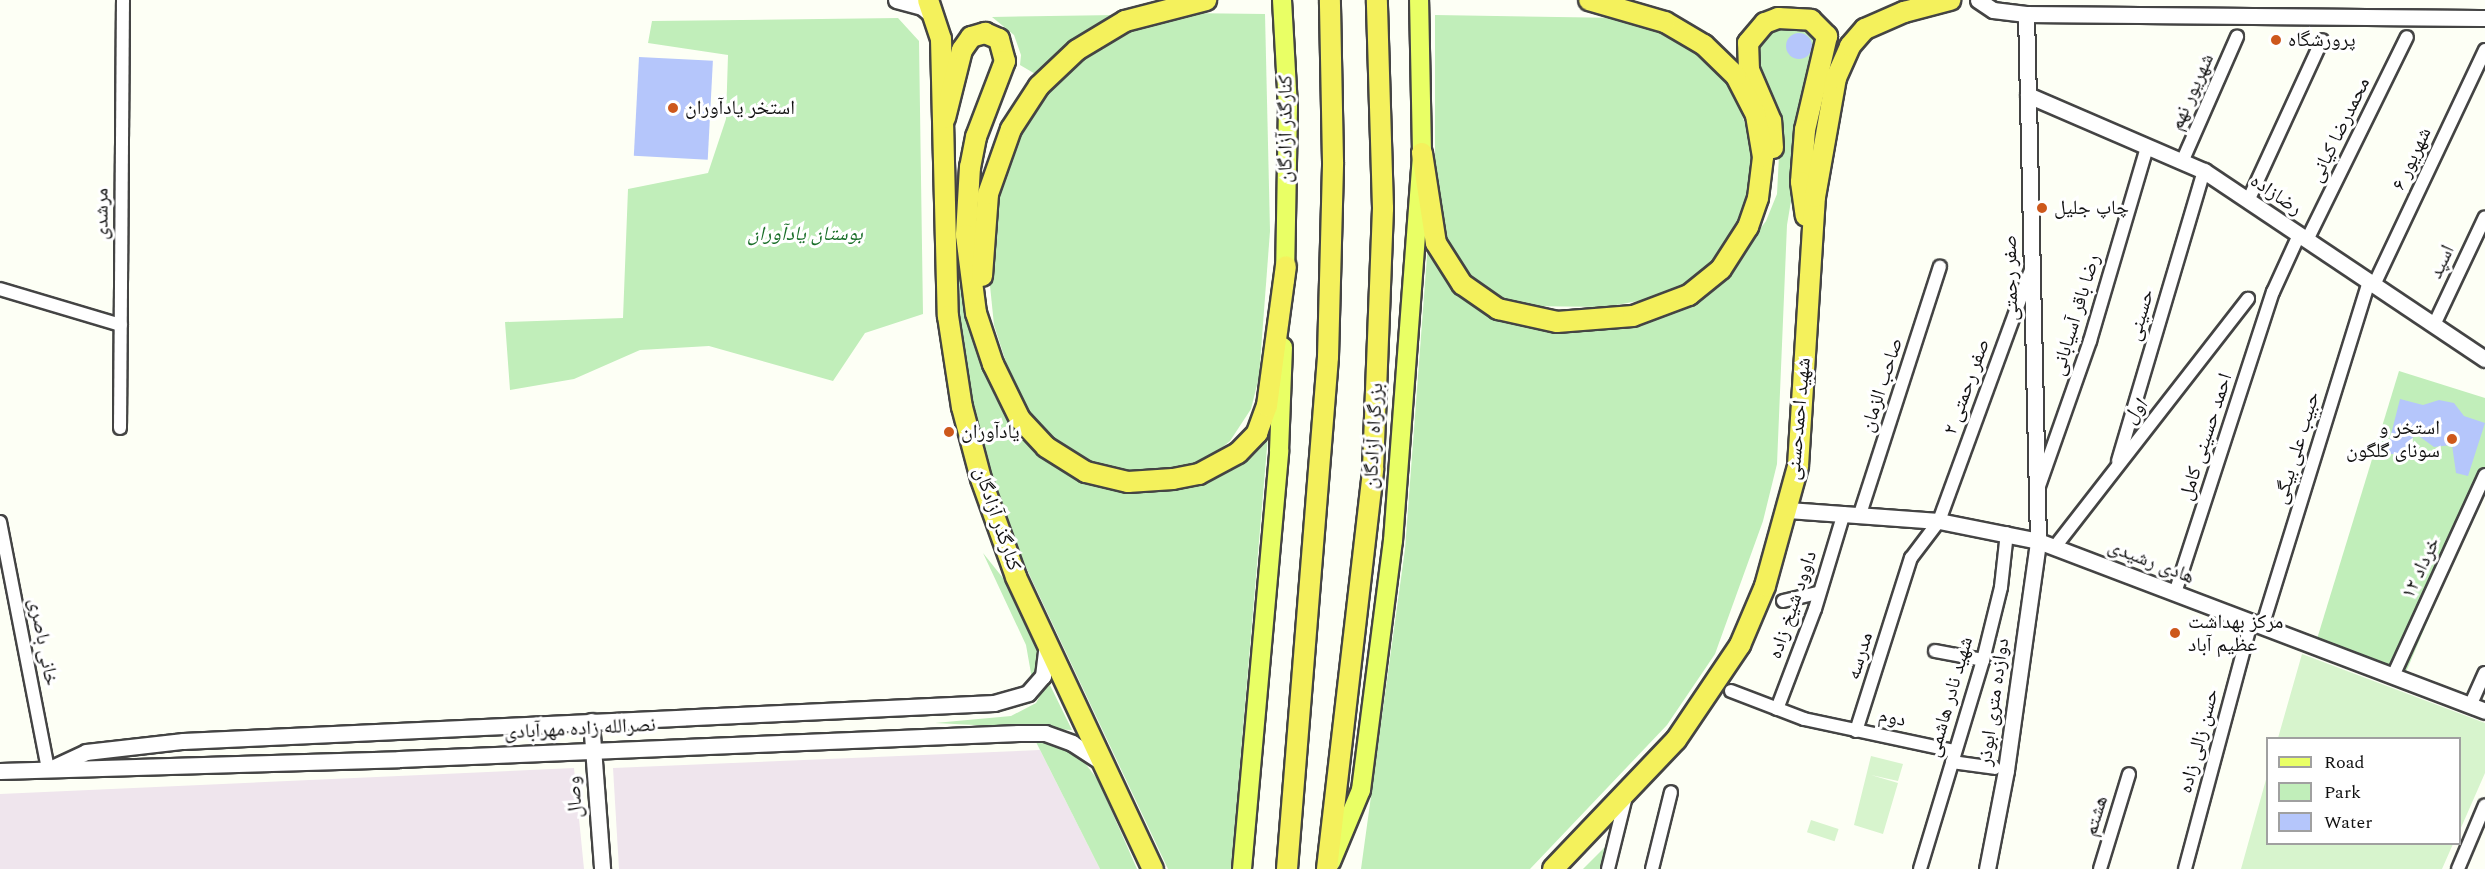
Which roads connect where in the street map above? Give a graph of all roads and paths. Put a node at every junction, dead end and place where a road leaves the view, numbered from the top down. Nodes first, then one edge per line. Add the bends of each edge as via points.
1 (123, 0) edge
2 (896, 0) edge
3 (1206, 0) edge
4 (1282, 0) edge
5 (1330, 0) edge
6 (1377, 0) edge
7 (1419, 0) edge
8 (1589, 0) edge
9 (1950, 0) edge
10 (1978, 0) edge
11 (931, 9) edge
12 (2026, 14) junction
13 (2485, 18) edge
14 (2237, 37) dead end
15 (2407, 37) dead end
16 (2322, 40) dead end
17 (2485, 50) edge
18 (2028, 95) junction
19 (945, 118) junction
20 (2147, 147) junction
21 (1422, 153) junction
22 (2182, 162) junction
23 (2204, 171) junction
24 (2248, 201) junction
25 (2485, 217) edge
26 (1748, 227) junction
27 (2303, 238) junction
28 (1812, 239) junction
29 (1286, 266) junction
30 (2032, 266) junction
31 (1940, 267) dead end
32 (2371, 283) junction
33 (0, 289) edge
34 (2248, 299) dead end
35 (121, 325) junction
36 (2434, 325) junction
37 (985, 342) junction
38 (2485, 359) edge
39 (120, 428) dead end
40 (2115, 469) junction
41 (2485, 475) edge
42 (2037, 492) junction
43 (1788, 510) junction
44 (1844, 513) junction
45 (1860, 514) junction
46 (1940, 521) junction
47 (0, 522) edge
48 (2007, 533) junction
49 (2038, 541) junction
50 (2054, 548) junction
51 (2175, 593) junction
52 (1819, 594) junction
53 (1783, 601) dead end
54 (2257, 624) junction
55 (1047, 640) junction
56 (1935, 651) dead end
57 (1983, 660) junction
58 (2485, 673) edge
59 (2393, 676) junction
60 (1731, 691) dead end
61 (2470, 706) junction
62 (1776, 709) junction
63 (2485, 711) edge
64 (591, 721) junction
65 (1856, 731) junction
66 (593, 749) junction
67 (1953, 756) junction
68 (1106, 765) junction
69 (1995, 768) dead end
70 (48, 769) junction
71 (0, 771) edge
72 (2129, 774) dead end
73 (1671, 792) dead end
74 (1626, 796) junction
75 (2485, 805) edge
76 (602, 869) edge
77 (1153, 869) edge
78 (1242, 869) edge
79 (1287, 869) edge
80 (1328, 869) edge
81 (1553, 869) edge
82 (1608, 869) edge
83 (1652, 869) edge
84 (1920, 869) edge
85 (1988, 869) edge
86 (2100, 869) edge
87 (2185, 869) edge
88 (2458, 869) edge

1 - 35 street, مرشدی
2 - 11 street
3 - 37 highway via 1153,12 1099,35 1057,67 1024,107 1011,129 988,194 981,252
4 - 29 main road, کنارگذر آزادگان
5 - 79 highway via 1329,357
6 - 80 highway, بزرگراه آزادگان via 1383,208 1374,469
7 - 21 main road
8 - 26 highway via 1665,22 1704,45 1736,76 1756,115 1763,157 1758,198
9 - 28 highway, شهید احمدحسنی via 1884,19 1865,29 1850,46 1834,88 1815,197
10 - 12 street via 1994,10
11 - 19 highway, کنارگذر آزادگان via 941,39
12 - 13 street
12 - 18 street, صفر رحمتی
14 - 22 street, شهریور نهم
15 - 27 street, محمدرضا کیانی
16 - 24 street
17 - 32 street, شهریور ۶
18 - 20 street, رضازاده
18 - 30 street, صفر رحمتی
19 - 37 highway via 962,50 971,37 993,35 1005,48 1005,61 976,137 967,211 969,272
19 - 55 highway, کنارگذر آزادگان via 943,211 948,316 962,407 981,479 1013,568
20 - 22 street, رضازاده
20 - 42 street, رضا باقر آسیابانی via 2090,341
21 - 26 highway via 1431,225 1448,264 1462,284 1485,301 1539,320 1598,321 1671,304 1721,269
21 - 80 main road via 1393,541 1361,790
22 - 23 street, رضازاده
23 - 24 street, رضازاده
23 - 40 street, حسینی
24 - 27 street, رضازاده
25 - 36 street, اسپد
26 - 28 highway via 1762,208 1773,152 1771,121 1749,70 1748,43 1765,23 1795,16 1811,20 1827,36 1809,104 1801,182
27 - 32 street, رضازاده
27 - 51 street, احمد حسینی کامل via 2273,292
28 - 43 highway, شهید احمدحسنی via 1798,466
29 - 37 highway via 1272,380 1257,433 1238,453 1199,474 1128,482 1086,472 1062,459 1034,436 1020,418
29 - 78 main road, کنارگذر آزادگان via 1279,451
30 - 42 street, صفر رحمتی
30 - 46 street, صفر رحمتی ۲
31 - 45 street, صاحب الزمان
32 - 36 street, رضازاده
32 - 54 street, حبیب علی بیگی
33 - 35 street
34 - 40 street, اول
35 - 39 street, مرشدی
36 - 38 street, رضازاده
40 - 50 street, اول
41 - 59 street, خرداد ۱۲
42 - 49 street, صفر رحمتی
43 - 44 street, هادی رشیدی
43 - 74 highway, شهید احمدحسنی via 1740,645 1685,729
44 - 45 street, هادی رشیدی
44 - 52 street, داوود شیخ زاده
45 - 46 street, هادی رشیدی
46 - 48 street, هادی رشیدی
46 - 65 street, مدرسه via 1911,558
47 - 70 street, خانی باصری
48 - 49 street, هادی رشیدی
48 - 57 street, شهید نادر هاشمی via 2001,587
49 - 50 street, هادی رشیدی
49 - 85 street, دوازده متری ابوذر via 2006,771
50 - 51 street, هادی رشیدی
51 - 54 street, هادی رشیدی
52 - 53 street
52 - 62 street, داوود شیخ زاده
54 - 59 street, هادی رشیدی
54 - 87 street, حسن زالی زاده
55 - 64 street, نصرالله زاده مهرآبادی via 1048,660 1043,676 1028,693 994,703
55 - 68 highway, کنارگذر آزادگان
56 - 57 street
57 - 67 street, شهید نادر هاشمی
58 - 61 street
59 - 61 street, هادی رشیدی
60 - 62 street
61 - 63 street, هادی رشیدی
62 - 65 street
64 - 66 street, وصال
64 - 70 street, نصرالله زاده مهرآبادی via 183,741 86,752
65 - 67 street, دوم
66 - 68 street, نصرالله زاده مهرآبادی via 1018,732 1054,737
66 - 70 street, نصرالله زاده مهرآبادی
66 - 76 street, وصال
67 - 69 street
67 - 84 street, شهید نادر هاشمی
68 - 77 highway, کنارگذر آزادگان
70 - 71 street, نصرالله زاده مهرآبادی
72 - 86 street, هشتم
73 - 83 street
74 - 81 highway, شهید احمدحسنی
74 - 82 street
75 - 88 street

